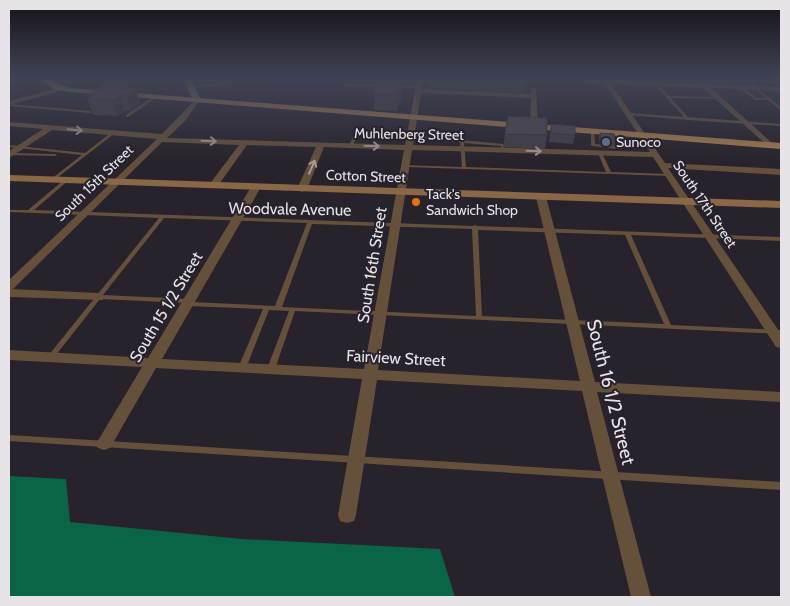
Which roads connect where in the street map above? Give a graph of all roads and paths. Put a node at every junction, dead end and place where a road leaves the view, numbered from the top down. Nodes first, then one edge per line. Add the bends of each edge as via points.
1 (42, 107) edge
2 (140, 107) edge
3 (190, 107) edge
4 (290, 107) edge
5 (416, 107) edge
6 (534, 107) edge
7 (624, 107) edge
8 (678, 107) edge
9 (728, 107) edge
10 (90, 112) edge
11 (629, 114) junction
12 (127, 116) dead end
13 (414, 117) junction
14 (688, 119) junction
15 (745, 123) junction
16 (9, 124) edge
17 (534, 126) junction
18 (781, 126) edge
19 (51, 128) junction
20 (113, 133) junction
21 (592, 133) junction
22 (618, 137) junction
23 (162, 139) junction
24 (645, 139) junction
25 (245, 142) junction
26 (410, 142) junction
27 (321, 145) junction
28 (462, 145) junction
29 (769, 145) junction
30 (781, 146) edge
31 (22, 147) junction
32 (10, 152) edge
33 (600, 153) junction
34 (85, 155) junction
35 (656, 155) junction
36 (663, 165) junction
37 (405, 166) junction
38 (464, 168) junction
39 (781, 172) edge
40 (609, 173) junction
41 (670, 175) junction
42 (9, 178) edge
43 (53, 180) junction
44 (66, 180) junction
45 (116, 182) junction
46 (214, 186) junction
47 (256, 187) junction
48 (302, 189) junction
49 (401, 192) junction
50 (541, 197) junction
51 (688, 202) junction
52 (781, 205) edge
53 (9, 211) edge
54 (29, 212) junction
55 (83, 214) junction
56 (162, 218) junction
57 (236, 220) junction
58 (310, 222) junction
59 (395, 224) junction
60 (475, 227) junction
61 (550, 230) junction
62 (627, 233) junction
63 (710, 236) junction
64 (781, 239) edge
65 (9, 286) edge
66 (9, 294) edge
67 (99, 297) junction
68 (188, 303) junction
69 (267, 308) junction
70 (278, 308) junction
71 (293, 309) junction
72 (380, 312) junction
73 (479, 317) junction
74 (572, 322) junction
75 (668, 326) junction
76 (777, 332) edge
77 (781, 344) edge
78 (9, 356) edge
79 (50, 358) junction
80 (152, 363) junction
81 (242, 368) junction
82 (271, 370) junction
83 (370, 374) junction
84 (588, 386) junction
85 (781, 397) edge
86 (9, 438) edge
87 (104, 444) junction
88 (357, 459) junction
89 (610, 475) junction
90 (781, 486) edge
91 (347, 515) dead end
92 (641, 597) edge

1 - 10 lane
2 - 12 lane
3 - 23 street, South 15th Street
4 - 13 main road
5 - 13 street, South 16th Street
6 - 17 street
7 - 11 street, South 17th Street
8 - 14 lane
9 - 15 street
11 - 14 lane
11 - 24 street, South 17th Street
13 - 17 main road
13 - 26 street, South 16th Street
14 - 15 lane
15 - 18 lane
15 - 29 street
16 - 19 street, Muhlenberg Street
17 - 21 main road
19 -> 20 street, Muhlenberg Street
19 - 31 street
20 - 23 street, Muhlenberg Street
20 - 34 lane
21 - 22 main road
21 - 22 lane via 595,146 618,148
22 - 24 main road
23 -> 25 street, Muhlenberg Street
23 - 45 street, South 15th Street
24 - 29 main road
24 - 35 street, South 17th Street
25 - 27 street, Muhlenberg Street
25 - 46 street
26 - 27 street, Muhlenberg Street
26 - 28 street, Muhlenberg Street
26 - 37 street, South 16th Street
48 -> 27 street
28 -> 33 street, Muhlenberg Street via 502,150
28 - 38 lane
29 - 30 main road
31 - 32 street
31 - 34 lane
32 - 34 lane
33 - 35 street, Muhlenberg Street
33 - 40 lane
34 - 43 lane
35 - 36 street, South 17th Street
36 - 39 street
36 - 41 street, South 17th Street
37 - 38 lane
37 - 49 street, South 16th Street
38 - 40 lane
40 - 41 lane
41 - 51 street, South 17th Street
42 - 43 street, Cotton Street
43 - 44 street, Cotton Street
44 - 45 street, Cotton Street
44 - 54 lane
45 - 46 street, Cotton Street
45 - 55 street, South 15th Street
46 - 47 street, Cotton Street
47 - 48 street, Cotton Street
47 - 57 street, South 15 1/2 Street
48 - 49 street, Cotton Street
49 - 50 street, Cotton Street
49 - 59 street, South 16th Street
50 - 51 street, Cotton Street
50 - 61 street, South 16 1/2 Street
51 - 52 street, Cotton Street
51 - 63 street, South 17th Street
53 - 54 lane, Woodvale Avenue
54 - 55 lane, Woodvale Avenue
55 - 56 lane, Woodvale Avenue
55 - 65 street, South 15th Street
56 - 57 lane, Woodvale Avenue
56 - 67 lane
57 - 58 lane, Woodvale Avenue
57 - 68 street, South 15 1/2 Street
58 - 59 lane, Woodvale Avenue
58 - 70 lane
59 - 60 lane, Woodvale Avenue
59 - 72 street, South 16th Street
60 - 61 lane, Woodvale Avenue
60 - 73 lane
61 - 62 lane, Woodvale Avenue
61 - 74 street, South 16 1/2 Street
62 - 63 lane, Woodvale Avenue
62 - 75 lane
63 - 64 lane, Woodvale Avenue
63 - 76 street, South 17th Street
66 - 67 street
67 - 68 lane
67 - 79 lane
68 - 69 lane
68 - 80 street, South 15 1/2 Street
69 - 70 lane
69 - 81 lane
70 - 71 lane
71 - 72 lane
71 - 82 lane
72 - 73 lane
72 - 83 street, South 16th Street
73 - 74 lane
74 - 75 lane
74 - 84 street, South 16 1/2 Street
75 - 76 lane
76 - 77 street, South 17th Street
78 - 79 street, Fairview Street
79 - 80 street, Fairview Street
80 - 81 street, Fairview Street
80 - 87 street, South 15 1/2 Street
81 - 82 street, Fairview Street
82 - 83 street, Fairview Street
83 - 84 street, Fairview Street
83 - 88 street, South 16th Street
84 - 85 street, Fairview Street
84 - 89 street, South 16 1/2 Street
86 - 87 lane
87 - 88 lane
88 - 89 lane
88 - 91 street, South 16th Street
89 - 90 lane
89 - 92 street, South 16 1/2 Street

